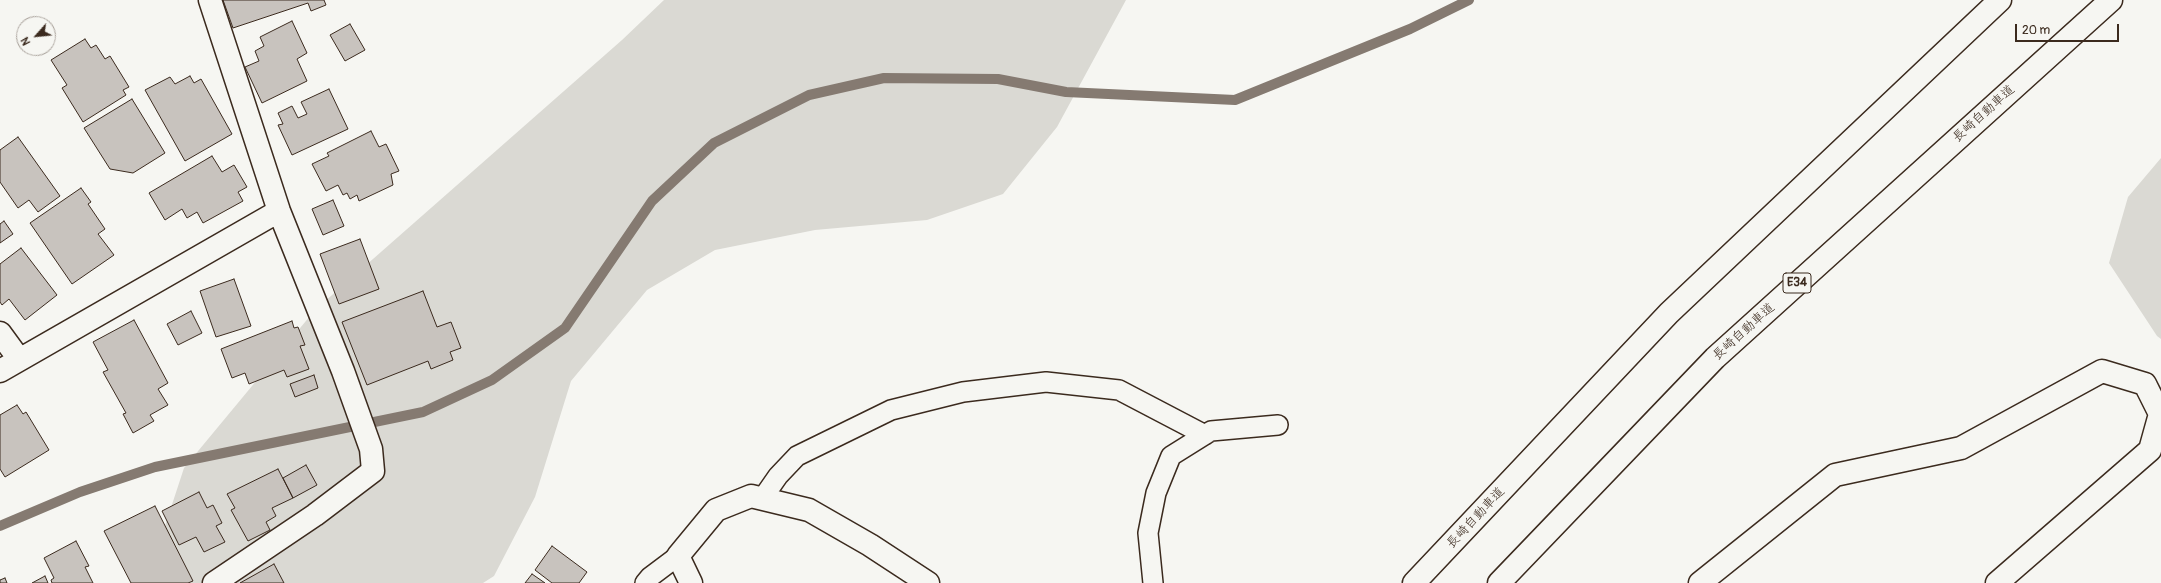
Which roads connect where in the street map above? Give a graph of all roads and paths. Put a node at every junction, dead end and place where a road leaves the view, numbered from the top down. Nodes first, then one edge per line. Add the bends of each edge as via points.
1 (210, 0) edge
2 (2000, 0) edge
3 (2111, 0) edge
4 (279, 210) junction
5 (0, 334) edge
6 (19, 359) junction
7 (0, 371) edge
8 (1278, 425) dead end
9 (1205, 434) junction
10 (762, 499) junction
11 (678, 556) junction
12 (214, 583) edge
13 (645, 583) edge
14 (691, 583) edge
15 (928, 583) edge
16 (1153, 583) edge
17 (1414, 583) edge
18 (1499, 583) edge
19 (1700, 583) edge
20 (1997, 583) edge

1 - 4 main road
2 - 17 main road, 長崎自動車道 via 1669,312
3 - 18 main road, 長崎自動車道 / E34 via 1715,358
4 - 6 main road
4 - 12 main road via 343,371 371,449 374,471 315,515
5 - 6 main road
6 - 7 main road
8 - 9 lane via 1211,431
9 - 10 lane via 1119,390 1046,382 963,392 891,410 797,456 778,476
9 - 16 lane via 1171,456 1156,493 1148,533
10 - 11 main road via 751,496 716,510
10 - 15 main road via 809,510 870,545
11 - 13 lane
11 - 14 main road
19 - 20 main road via 1835,475 1961,448 2102,371 2145,384 2160,414 2150,450

